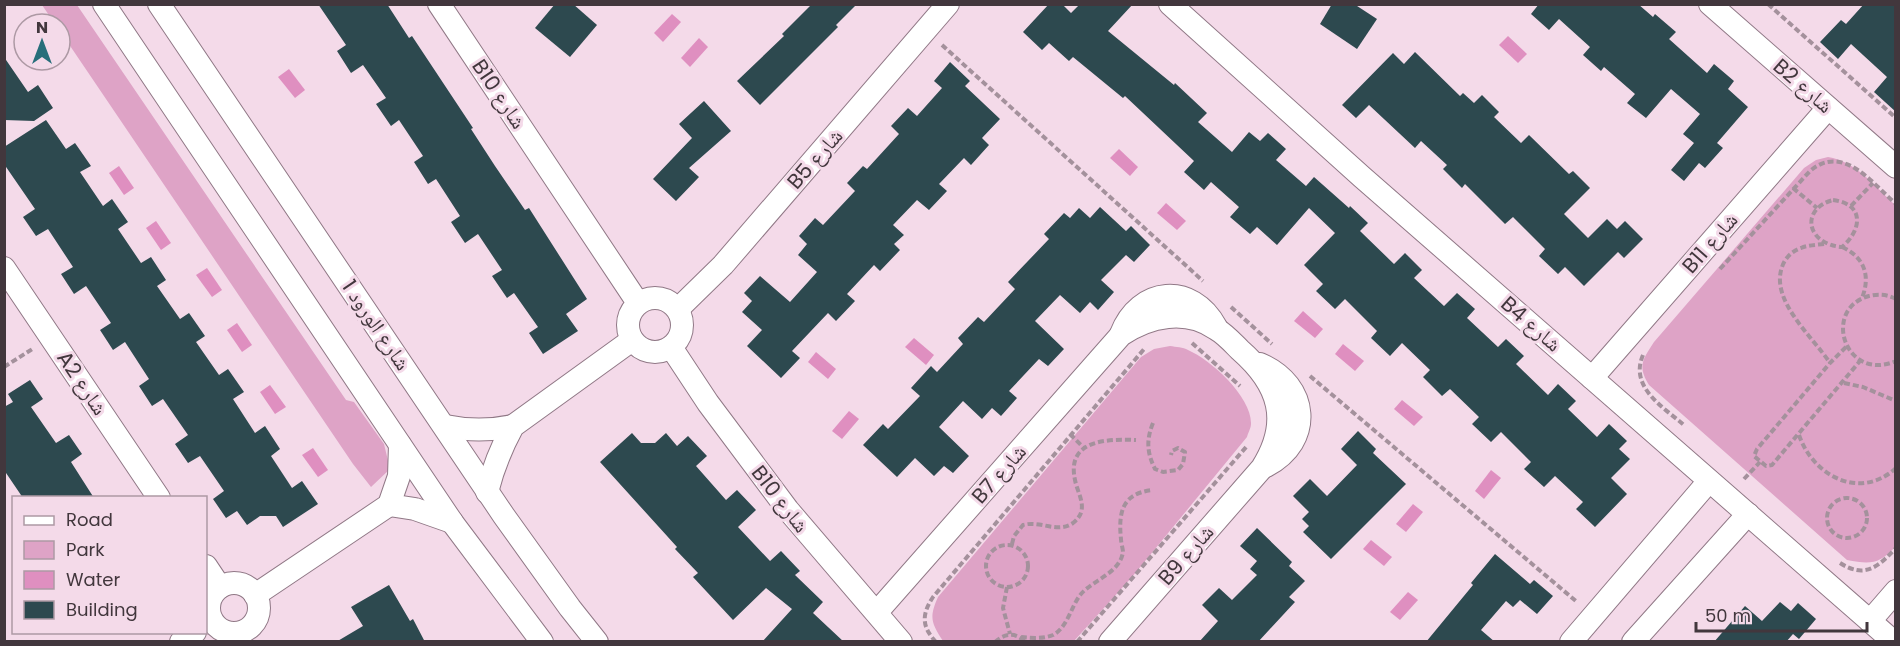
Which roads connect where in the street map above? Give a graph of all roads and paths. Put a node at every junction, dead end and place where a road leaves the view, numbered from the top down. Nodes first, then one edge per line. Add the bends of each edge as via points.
1 (104, 4) edge
2 (159, 4) edge
3 (948, 4) edge
4 (1170, 4) edge
5 (1710, 4) edge
6 (1768, 4) edge
7 (446, 6) edge
8 (926, 31) junction
9 (1828, 108) junction
10 (1896, 118) edge
11 (1896, 167) edge
12 (1873, 183) junction
13 (1793, 188) junction
14 (1896, 204) edge
15 (1851, 207) junction
16 (1817, 208) junction
17 (1824, 244) junction
18 (1842, 247) junction
19 (4, 267) edge
20 (1715, 274) dead end
21 (1206, 283) dead end
22 (1862, 298) junction
23 (1223, 299) dead end
24 (1896, 299) edge
25 (639, 303) junction
26 (678, 309) junction
27 (51, 337) junction
28 (1182, 337) dead end
29 (632, 340) junction
30 (1149, 343) dead end
31 (670, 347) junction
32 (1846, 347) junction
33 (1276, 348) dead end
34 (1645, 352) dead end
35 (1860, 361) junction
36 (1896, 361) edge
37 (1255, 362) joint
38 (1830, 363) junction
39 (4, 367) edge
40 (1304, 371) dead end
41 (1592, 378) junction
42 (1844, 383) junction
43 (1246, 390) dead end
44 (1896, 401) edge
45 (1153, 423) dead end
46 (445, 426) junction
47 (513, 426) junction
48 (1686, 427) dead end
49 (1070, 434) junction
50 (1799, 434) junction
51 (1136, 441) dead end
52 (1251, 441) dead end
53 (400, 445) junction
54 (1084, 448) junction
55 (1171, 455) dead end
56 (1760, 462) junction
57 (1896, 468) edge
58 (1736, 471) dead end
59 (1744, 479) junction
60 (1709, 481) junction
61 (1753, 486) dead end
62 (1153, 490) dead end
63 (487, 492) junction
64 (158, 496) edge
65 (388, 505) junction
66 (1863, 506) joint
67 (1748, 514) junction
68 (452, 522) junction
69 (1012, 544) junction
70 (1896, 548) edge
71 (1839, 562) dead end
72 (207, 568) edge
73 (220, 587) junction
74 (1007, 587) junction
75 (1896, 591) edge
76 (255, 595) junction
77 (877, 612) junction
78 (207, 616) edge
79 (1593, 616) junction
80 (1870, 621) junction
81 (207, 627) edge
82 (1010, 634) junction
83 (252, 635) edge
84 (1021, 637) junction
85 (542, 642) edge
86 (597, 642) edge
87 (901, 642) edge
88 (936, 642) edge
89 (995, 642) edge
90 (1025, 642) edge
91 (1077, 642) edge
92 (1110, 642) edge
93 (1571, 642) edge
94 (1633, 642) edge
95 (1894, 642) edge

1 - 53 street
2 - 46 street, شارع الورود 1
3 - 8 street, B5 شارع
4 - 41 street, B4 شارع
5 - 9 street, B2 شارع
6 - 10 path
7 - 25 street, B10 شارع
8 - 21 path
8 - 26 street, B5 شارع via 723,265
9 - 11 street, B2 شارع
9 - 41 street, B11 شارع
12 - 13 path via 1850,165 1835,160 1816,166
12 - 14 path
12 - 15 path
13 - 16 path
13 - 20 path
15 - 16 path via 1833,200
15 - 18 path via 1857,216 1857,228
16 - 17 path via 1812,228
17 - 18 path
17 - 38 path via 1793,252 1784,260 1780,279 1786,303
18 - 22 path via 1860,259 1865,269 1867,280
19 - 27 street, A2 شارع
22 - 24 path via 1877,294
22 - 32 path via 1844,319
23 - 33 path
25 - 26 street via 660,298
25 - 29 street via 627,320
26 - 31 street via 682,330
27 - 39 path
27 - 64 street, A2 شارع
28 - 43 path
29 - 31 street via 650,352
29 - 47 street
30 - 49 path
31 - 77 street, B10 شارع via 788,510
32 - 35 path
32 - 38 path
34 - 48 path via 1640,369 1644,387
35 - 36 path via 1873,366
35 - 42 path
37 - 77 street, B7 شارع via 1217,329 1197,303 1166,295 1150,299 1126,320 1121,335
37 - 92 street, B9 شارع via 1270,383 1276,401 1274,446 1262,468
38 - 56 path via 1754,453
40 - 79 path
41 - 60 street, B4 شارع
42 - 44 path
42 - 50 path
45 - 55 path via 1148,433 1148,453 1155,469 1178,470 1185,452 1178,448
46 - 47 street via 490,431
46 - 63 street, شارع الورود 1
47 - 63 street via 497,458
49 - 54 path
49 - 88 path via 933,597 924,615
50 - 56 path via 1772,465
50 - 57 path via 1818,467 1840,480 1867,483
51 - 54 path via 1107,439
52 - 91 path
53 - 65 street via 399,476
53 - 68 street
54 - 69 path via 1074,469 1083,503 1077,518 1064,527 1039,522 1023,525
56 - 59 path
58 - 59 path
59 - 61 path
60 - 67 street, B4 شارع
60 - 79 street
62 - 84 path via 1140,492 1124,505 1120,528 1123,552 1119,561 1080,595 1062,627 1043,637
63 - 86 street, شارع الورود 1
65 - 68 street via 415,509
65 - 76 street
66 - 66 path via 1848,498 1838,500 1827,515 1828,525 1843,538 1861,533 1867,514
67 - 80 street, B4 شارع
67 - 94 street
68 - 85 street
69 - 74 path via 1024,553 1028,571 1024,579
69 - 74 path via 999,546 987,560 991,578
70 - 71 path via 1881,564 1870,569 1848,568
72 - 73 street
73 - 76 street via 239,583
73 - 78 street via 209,602
74 - 82 path via 1003,608
75 - 80 street
76 - 83 street via 259,604
77 - 87 street, B10 شارع
79 - 93 street
80 - 95 street, B4 شارع
81 - 83 street
82 - 84 path
82 - 89 path
84 - 90 path

